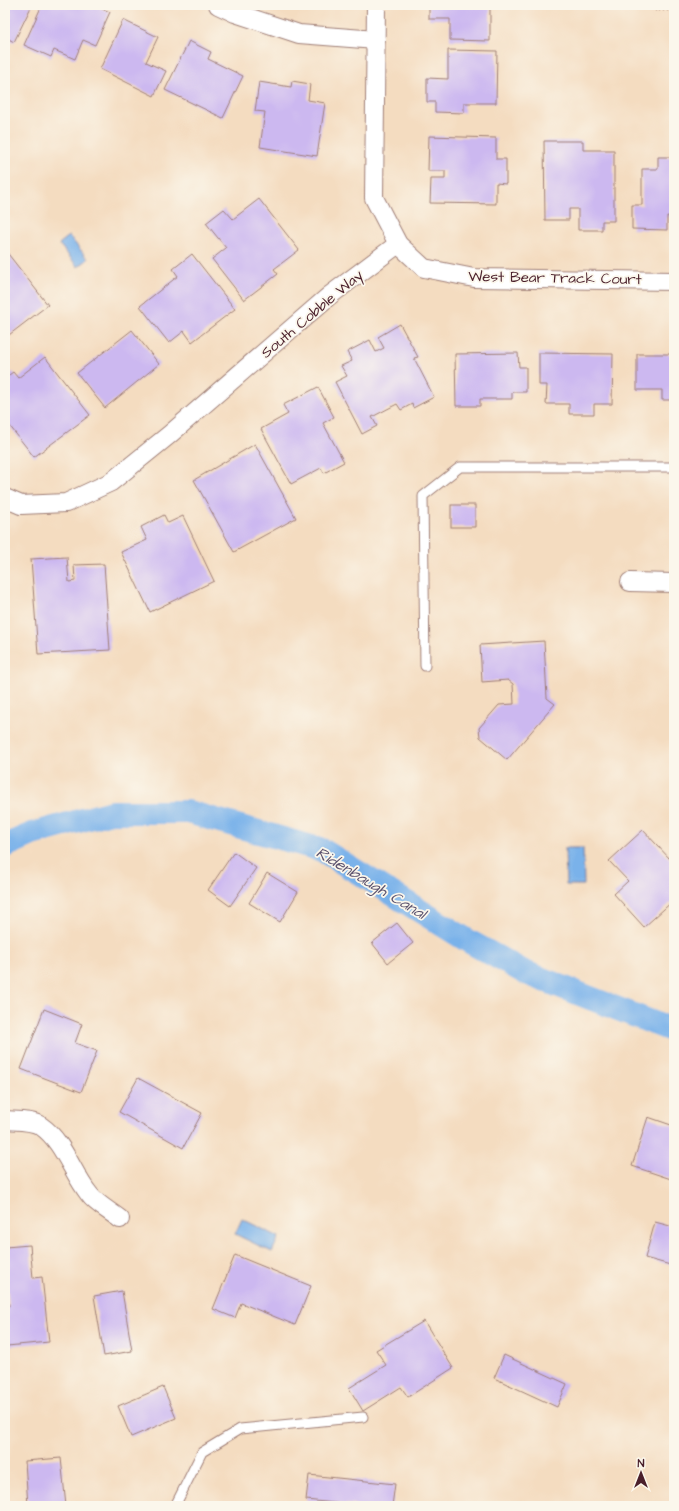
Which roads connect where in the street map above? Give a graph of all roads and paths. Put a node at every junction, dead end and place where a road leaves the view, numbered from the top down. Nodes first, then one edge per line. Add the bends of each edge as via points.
1 (218, 5) edge
2 (376, 5) edge
3 (652, 5) edge
4 (674, 10) edge
5 (376, 40) junction
6 (398, 244) junction
7 (674, 281) edge
8 (674, 467) edge
9 (5, 498) edge
10 (630, 582) dead end
11 (674, 583) edge
12 (425, 666) dead end
13 (5, 1120) edge
14 (120, 1219) dead end
15 (364, 1416) dead end
16 (175, 1506) edge

1 - 5 street via 299,34
2 - 5 street
3 - 4 path via 652,10
5 - 6 street via 374,198
6 - 7 street, West Bear Track Court via 424,268 474,278
6 - 9 street, South Cobble Way via 329,296 111,482 66,503 21,505
8 - 12 lane via 460,467 423,496
10 - 11 street
13 - 14 street via 19,1120 40,1126 60,1145 90,1195
15 - 16 lane via 240,1429 202,1452

